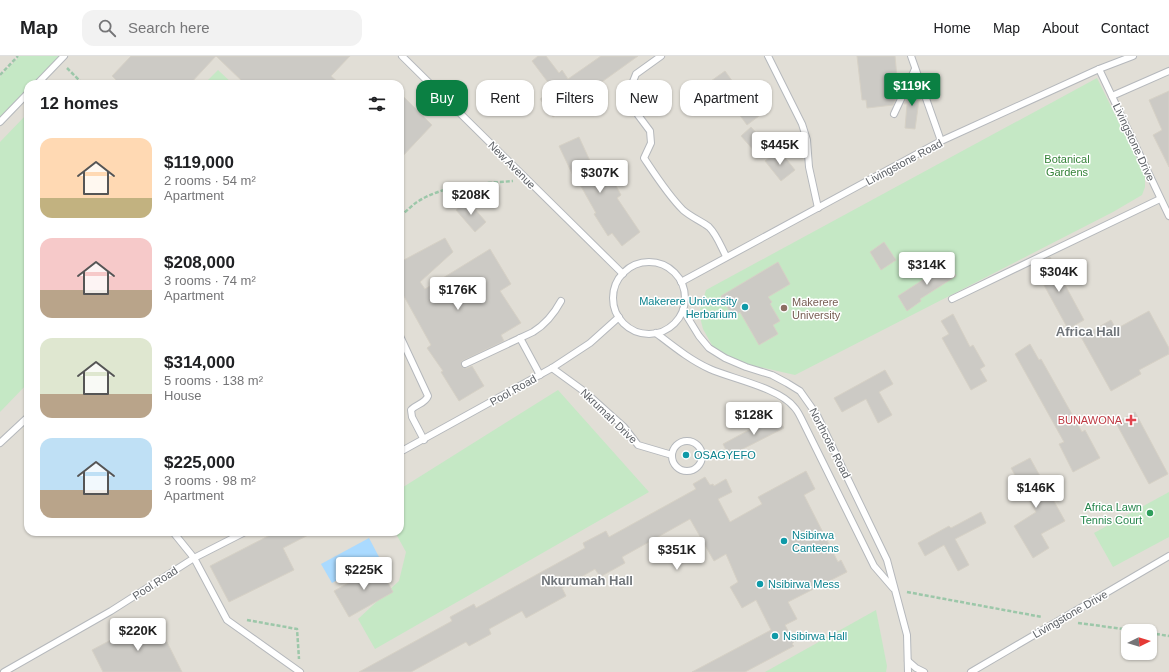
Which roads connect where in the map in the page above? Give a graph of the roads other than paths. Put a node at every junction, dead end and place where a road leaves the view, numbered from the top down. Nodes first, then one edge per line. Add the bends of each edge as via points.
1 (402, 56) edge
2 (661, 56) edge
3 (768, 56) edge
4 (911, 56) edge
5 (1133, 56) edge
6 (62, 58) edge
7 (915, 69) junction
8 (1099, 69) junction
9 (1169, 71) edge
10 (41, 80) edge
11 (1112, 96) junction
12 (24, 97) edge
13 (894, 114) dead end
14 (0, 122) edge
15 (941, 141) junction
16 (1160, 199) junction
17 (818, 208) junction
18 (1169, 216) edge
19 (726, 256) junction
20 (622, 274) junction
21 (681, 282) junction
22 (952, 299) dead end
23 (561, 301) dead end
24 (682, 310) junction
25 (619, 317) junction
26 (656, 333) junction
27 (520, 338) junction
28 (404, 345) edge
29 (465, 364) dead end
30 (552, 368) junction
31 (540, 375) junction
32 (24, 421) edge
33 (424, 440) junction
34 (0, 443) edge
35 (404, 450) edge
36 (672, 455) junction
37 (176, 536) edge
38 (236, 536) edge
39 (1169, 556) edge
40 (194, 558) junction
41 (894, 589) junction
42 (908, 661) junction
43 (4, 672) edge
44 (300, 672) edge
45 (908, 672) edge
46 (924, 672) edge
47 (971, 672) edge

1 - 20 lane, New Avenue
2 - 19 lane via 636,74 630,89 631,101 650,131 651,143 644,158 655,176 684,211 710,228
3 - 17 lane via 807,140 809,166
4 - 7 lane
5 - 8 lane, Livingstone Road
6 - 10 lane
7 - 13 lane
7 - 15 lane
8 - 11 lane, Livingstone Drive
8 - 15 lane, Livingstone Road
9 - 11 lane
11 - 16 lane, Livingstone Drive
12 - 14 lane
15 - 17 lane, Livingstone Road
16 - 18 lane, Livingstone Drive
16 - 22 lane
17 - 19 lane, Livingstone Road
19 - 21 lane, Livingstone Road
20 - 21 lane via 642,262 658,263 671,270
20 - 25 lane via 614,290 615,308
21 - 24 lane via 685,301
23 - 27 lane via 542,326
24 - 26 lane via 671,326
24 - 41 lane, Northcote Road via 709,348 725,358 772,375 800,391 817,415 872,528 887,560
25 - 26 lane via 631,329
25 - 30 lane, Pool Road via 590,343
26 - 41 lane, Northcote Road via 709,369 772,392 794,406 874,566
27 - 29 lane
27 - 31 lane
28 - 33 lane via 428,396 411,410
30 - 31 lane, Pool Road
30 - 36 lane, Nkrumah Drive via 585,392 624,427 638,445
31 - 33 lane, Pool Road
32 - 34 lane
33 - 35 lane, Pool Road
36 - 36 lane via 677,467 689,471 700,463 702,456 696,444 690,441 678,444 673,448
37 - 40 lane
38 - 40 lane, Pool Road
39 - 47 lane, Livingstone Drive
40 - 43 lane, Pool Road via 111,611
40 - 44 lane via 227,620
41 - 42 lane, Northcote Road via 907,635
42 - 45 lane, Northcote Road
42 - 46 lane

